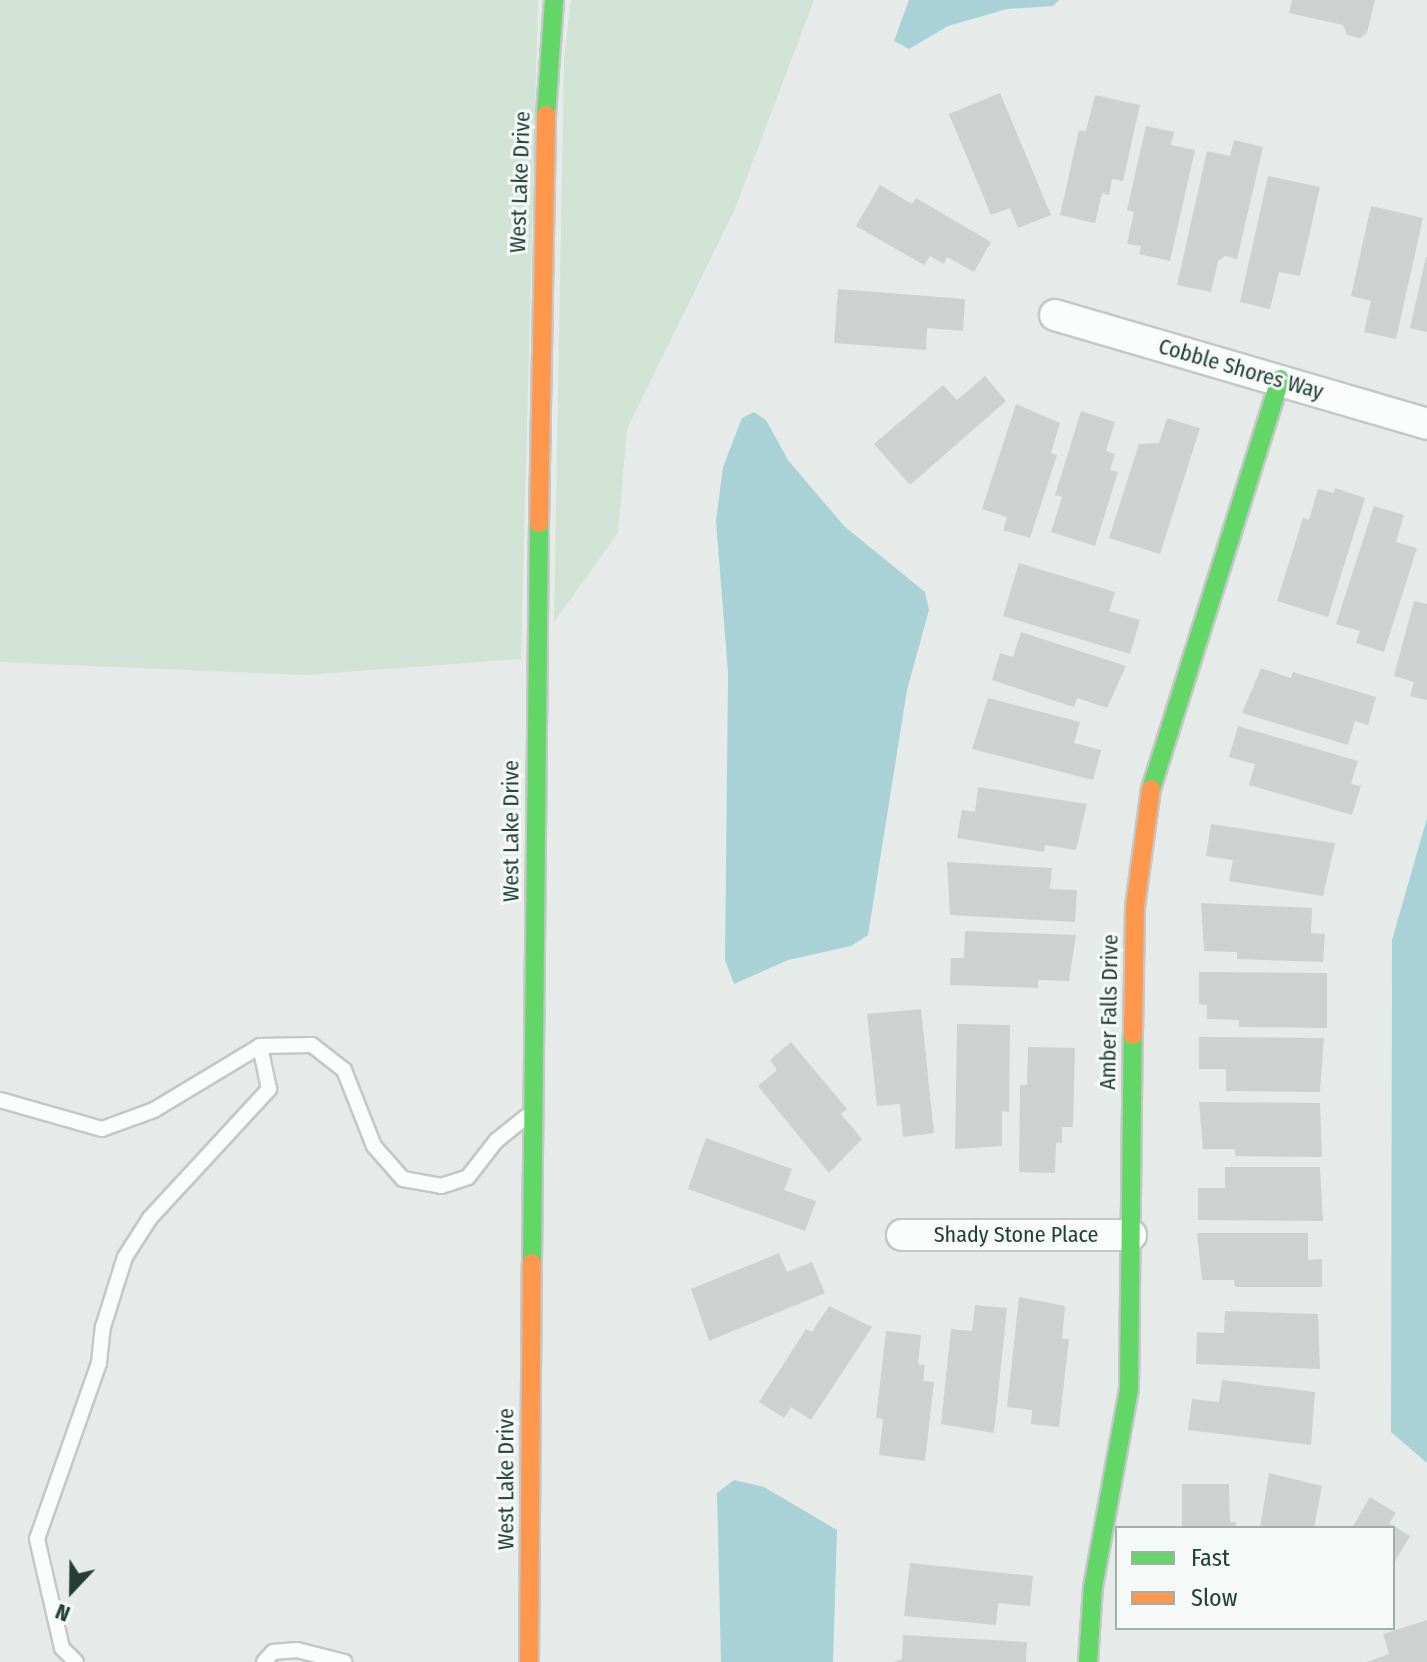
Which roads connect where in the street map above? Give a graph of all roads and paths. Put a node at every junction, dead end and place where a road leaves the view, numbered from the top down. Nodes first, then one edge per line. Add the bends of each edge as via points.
1 (554, 0) edge
2 (1055, 315) dead end
3 (1280, 379) junction
4 (1427, 424) edge
5 (260, 1046) junction
6 (0, 1100) edge
7 (533, 1112) junction
8 (902, 1235) dead end
9 (1131, 1235) junction
10 (76, 1662) edge
11 (264, 1662) edge
12 (344, 1662) edge
13 (529, 1662) edge
14 (1088, 1662) edge

1 - 7 street, West Lake Drive via 547,59 540,345
2 - 3 street, Cobble Shores Way
3 - 4 street, Cobble Shores Way
3 - 9 street, Amber Falls Drive via 1149,796 1135,907
5 - 6 lane via 154,1110 102,1129
5 - 7 lane via 312,1045 344,1070 374,1146 403,1179 441,1186 468,1177 496,1141
5 - 10 lane via 269,1089 150,1218 125,1257 103,1327 95,1377 37,1539 62,1648
7 - 13 street, West Lake Drive
8 - 9 street, Shady Stone Place
9 - 14 street, Amber Falls Drive via 1129,1389 1093,1587
11 - 12 lane via 273,1652 297,1650

